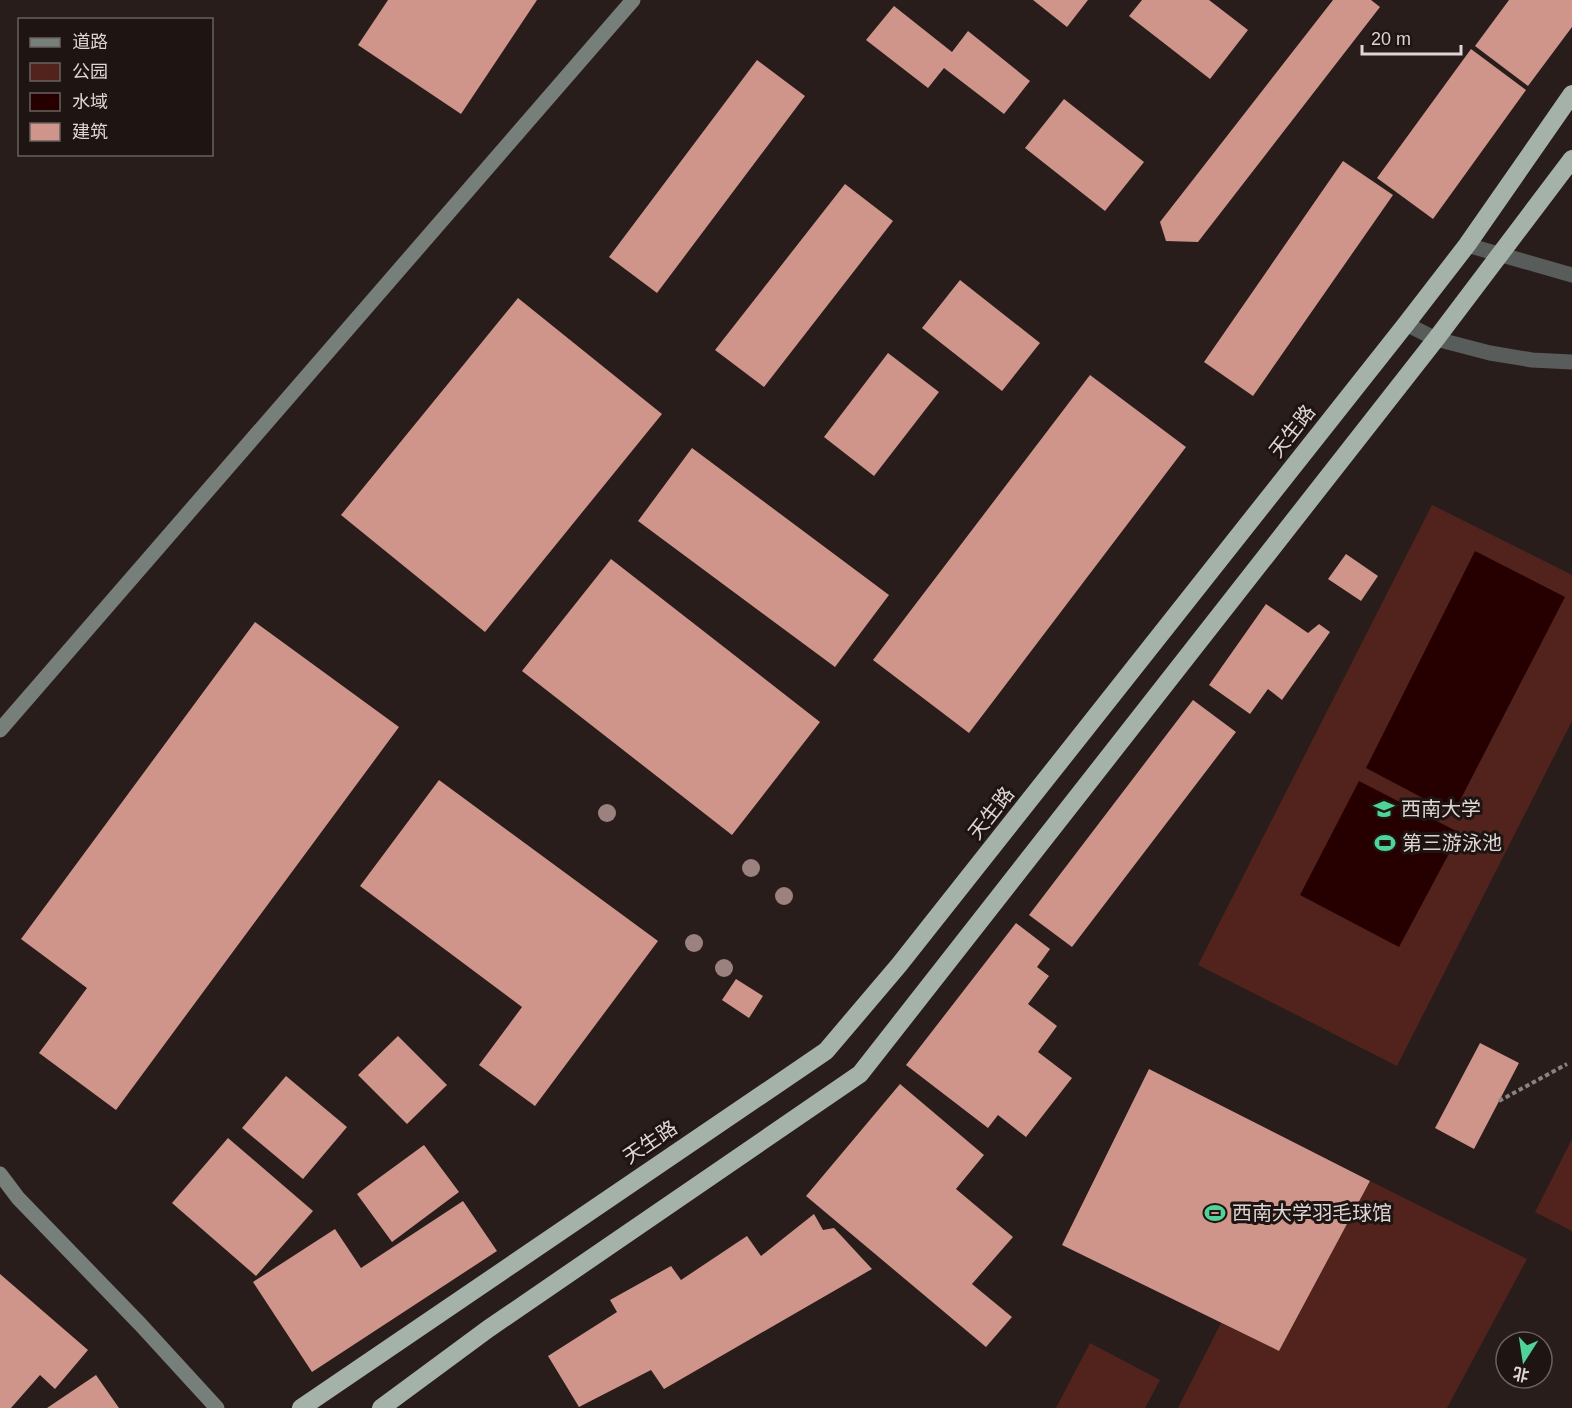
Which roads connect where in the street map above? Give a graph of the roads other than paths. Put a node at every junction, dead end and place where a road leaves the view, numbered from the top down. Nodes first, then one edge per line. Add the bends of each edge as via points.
1 (633, 0) edge
2 (1572, 94) edge
3 (1572, 159) edge
4 (1467, 244) junction
5 (1500, 255) junction
6 (1572, 275) edge
7 (1406, 324) junction
8 (1436, 339) junction
9 (1572, 362) edge
10 (0, 730) edge
11 (0, 1173) edge
12 (217, 1408) edge
13 (301, 1408) edge
14 (381, 1408) edge

1 - 10 street
2 - 4 highway, 天生路
3 - 5 highway
4 - 5 lane
4 - 7 highway, 天生路
5 - 6 lane
5 - 8 highway
7 - 8 lane
7 - 13 highway, 天生路 via 899,965 826,1051
8 - 9 lane via 1490,353
8 - 14 highway via 860,1074 488,1329
11 - 12 street via 18,1197

